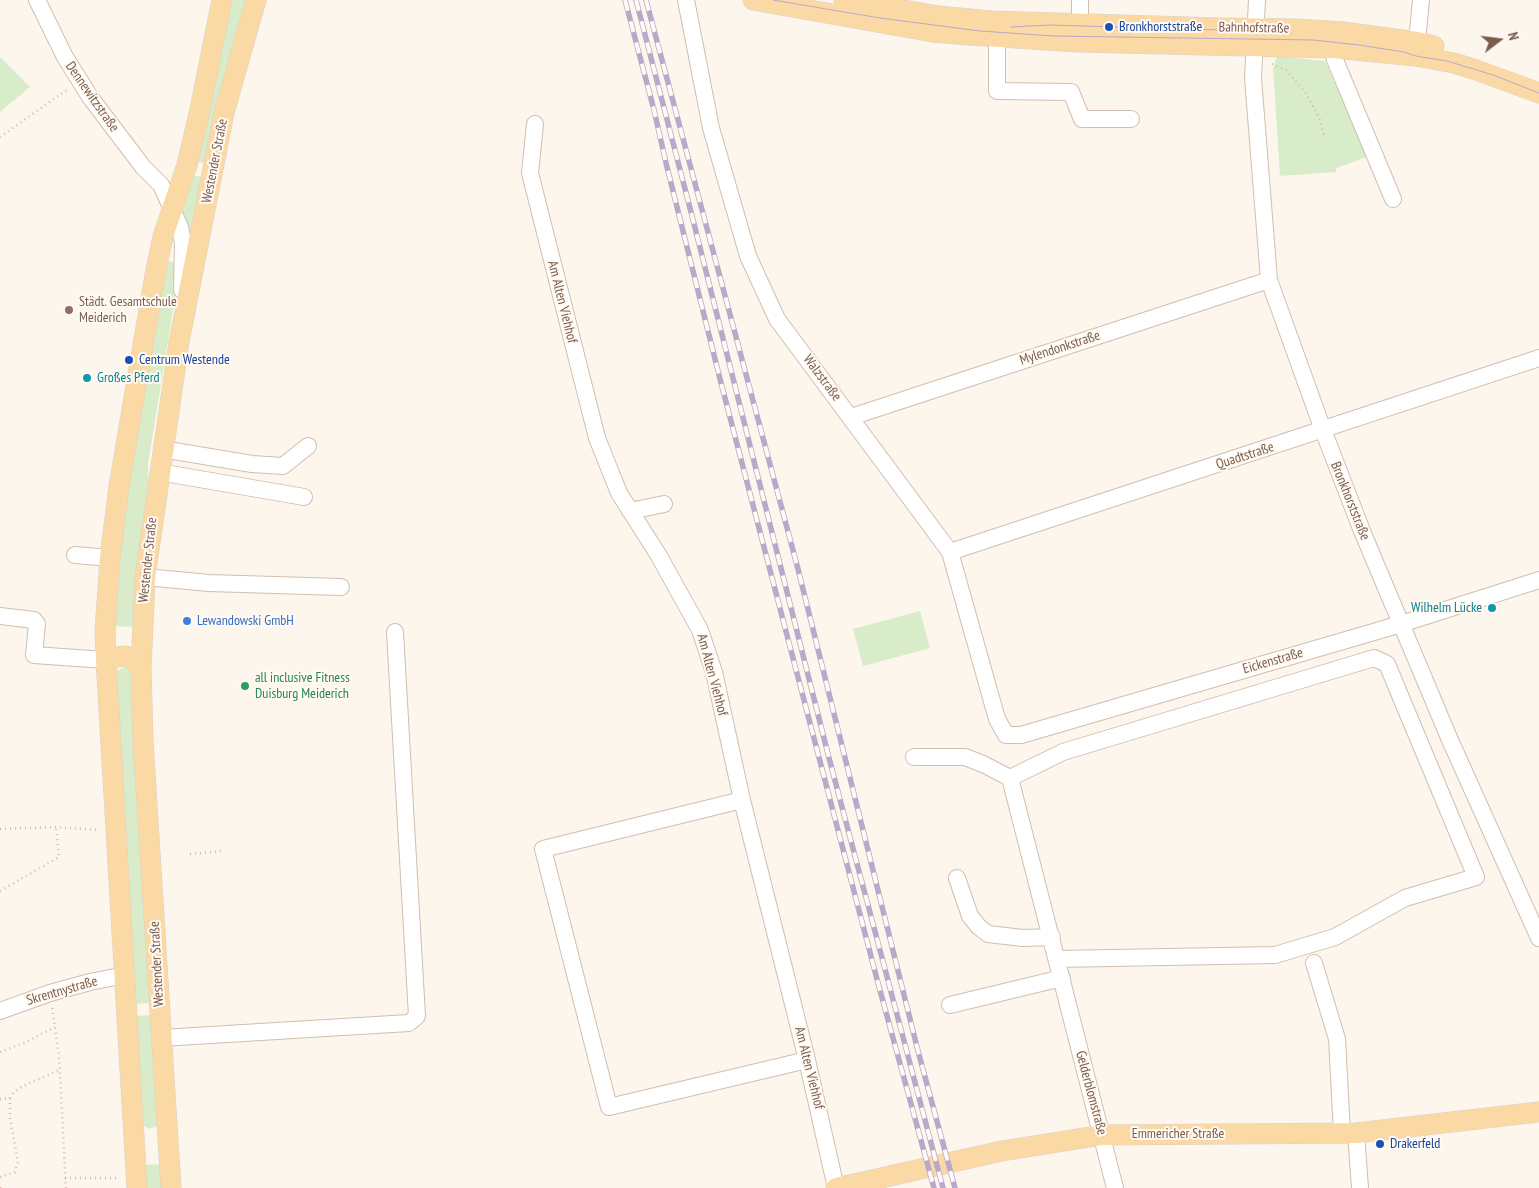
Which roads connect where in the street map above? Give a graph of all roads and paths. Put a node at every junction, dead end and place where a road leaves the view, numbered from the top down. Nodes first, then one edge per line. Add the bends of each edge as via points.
1 (37, 0) edge
2 (222, 0) edge
3 (256, 0) edge
4 (686, 0) edge
5 (753, 0) edge
6 (844, 0) edge
7 (1080, 0) edge
8 (1257, 0) edge
9 (1421, 0) edge
10 (1079, 27) junction
11 (998, 37) junction
12 (1254, 37) junction
13 (1028, 39) junction
14 (1332, 39) junction
15 (1416, 49) junction
16 (1253, 65) junction
17 (79, 81) junction
18 (1539, 81) edge
19 (1539, 93) edge
20 (1131, 119) dead end
21 (535, 124) dead end
22 (1324, 135) dead end
23 (0, 137) edge
24 (171, 184) junction
25 (1393, 199) dead end
26 (172, 208) junction
27 (1269, 280) junction
28 (179, 342) junction
29 (1539, 358) edge
30 (851, 417) junction
31 (1323, 430) junction
32 (308, 446) dead end
33 (162, 449) junction
34 (159, 472) junction
35 (304, 497) dead end
36 (664, 504) dead end
37 (630, 511) junction
38 (950, 552) junction
39 (74, 555) dead end
40 (110, 558) junction
41 (145, 577) junction
42 (1539, 580) edge
43 (341, 587) dead end
44 (0, 616) edge
45 (1401, 624) junction
46 (395, 632) dead end
47 (106, 660) junction
48 (141, 668) junction
49 (1006, 735) joint
50 (914, 757) dead end
51 (1010, 778) junction
52 (742, 800) junction
53 (56, 827) junction
54 (0, 829) edge
55 (116, 831) junction
56 (224, 851) dead end
57 (190, 854) dead end
58 (957, 878) dead end
59 (0, 891) edge
60 (1052, 937) junction
61 (1539, 938) edge
62 (1057, 959) junction
63 (1314, 964) dead end
64 (125, 975) junction
65 (1062, 978) junction
66 (50, 993) junction
67 (950, 1005) dead end
68 (0, 1011) edge
69 (55, 1027) junction
70 (161, 1038) junction
71 (0, 1052) edge
72 (807, 1060) junction
73 (60, 1070) junction
74 (10, 1098) junction
75 (0, 1099) edge
76 (1534, 1111) edge
77 (134, 1128) junction
78 (166, 1130) junction
79 (1349, 1133) junction
80 (1102, 1134) junction
81 (0, 1176) edge
82 (66, 1178) junction
83 (136, 1183) edge
84 (66, 1188) edge
85 (171, 1188) edge
86 (836, 1188) edge
87 (1115, 1188) edge
88 (1360, 1188) edge

1 - 17 street, Dennewitzstraße
2 - 24 main road, Westender Straße via 199,114
3 - 28 main road, Westender Straße via 224,113
4 - 30 street, Walzstraße via 711,128 748,256 777,318
5 - 11 main road, Bahnhofstraße via 933,32
6 - 10 main road, Bahnhofstraße via 947,17
7 - 10 street
8 - 12 street, Bronkhorststraße
9 - 15 street
10 - 12 main road, Bahnhofstraße via 1218,28
10 - 13 street, Bahnhofstraße
11 - 13 main road, Bahnhofstraße
11 - 20 street via 997,91 1071,92 1082,119
12 - 13 main road, Bahnhofstraße via 1078,42
12 - 14 main road, Bahnhofstraße
12 - 16 street, Bronkhorststraße
14 - 15 main road, Bahnhofstraße
14 - 25 street via 1335,60
15 - 18 main road, Bahnhofstraße via 1465,54
15 - 19 main road, Bahnhofstraße
16 - 22 path via 1272,64 1286,70 1305,92 1319,117
16 - 27 street, Bronkhorststraße
17 - 23 path
17 - 24 street, Dennewitzstraße via 143,167
21 - 37 street, Am Alten Viehhof via 530,173 597,438 619,493
24 - 26 main road, Westender Straße
26 - 28 street via 183,244
26 - 40 main road, Westender Straße via 155,275
27 - 30 street, Mylendonkstraße
27 - 31 street, Bronkhorststraße
28 - 33 main road, Westender Straße
29 - 31 street, Quadtstraße
30 - 38 street, Walzstraße
31 - 38 street, Quadtstraße
31 - 45 street, Bronkhorststraße
32 - 33 street via 283,466
33 - 34 main road, Westender Straße
34 - 35 street
34 - 41 main road, Westender Straße
36 - 37 street
37 - 52 street, Am Alten Viehhof via 700,630 714,672
38 - 49 street, Walzstraße via 997,720
39 - 40 street
40 - 47 main road, Westender Straße
41 - 43 street via 209,583
41 - 48 main road, Westender Straße
42 - 45 street, Eickenstraße
44 - 47 street via 34,620 37,624 34,654
45 - 49 street, Eickenstraße via 1021,735
45 - 61 street, Bronkhorststraße
46 - 70 street via 416,1016 409,1023
47 - 48 main road via 126,656 134,659
47 - 55 main road, Westender Straße
48 - 70 main road, Westender Straße
50 - 51 street via 965,757
51 - 60 street, Gelderblomstraße
51 - 62 street via 1063,752 1374,658 1387,664 1476,877 1406,898 1335,937 1275,955
52 - 72 street, Am Alten Viehhof
52 - 72 street via 543,850 609,1107
53 - 54 path
53 - 55 path
53 - 59 path via 59,857
55 - 64 main road, Westender Straße
56 - 57 path
58 - 60 street via 970,916 988,934
60 - 62 street, Gelderblomstraße
62 - 65 street, Gelderblomstraße
63 - 79 street via 1338,1039
64 - 66 street, Skrentnystraße
64 - 77 main road, Westender Straße
65 - 67 street
65 - 80 street, Gelderblomstraße
66 - 68 street, Skrentnystraße
66 - 69 path
69 - 71 path
69 - 73 path
70 - 78 main road, Westender Straße
72 - 86 street, Am Alten Viehhof
73 - 74 path via 23,1086
73 - 82 path
74 - 75 path
74 - 81 path via 18,1162 15,1172
76 - 79 main road, Emmericher Straße
77 - 78 main road via 152,1138
77 - 83 main road, Westender Straße
78 - 85 main road, Westender Straße
79 - 80 main road, Emmericher Straße
79 - 88 street
80 - 86 main road, Emmericher Straße via 1002,1151
80 - 87 street, Gelderblomstraße
82 - 83 path
82 - 84 path

